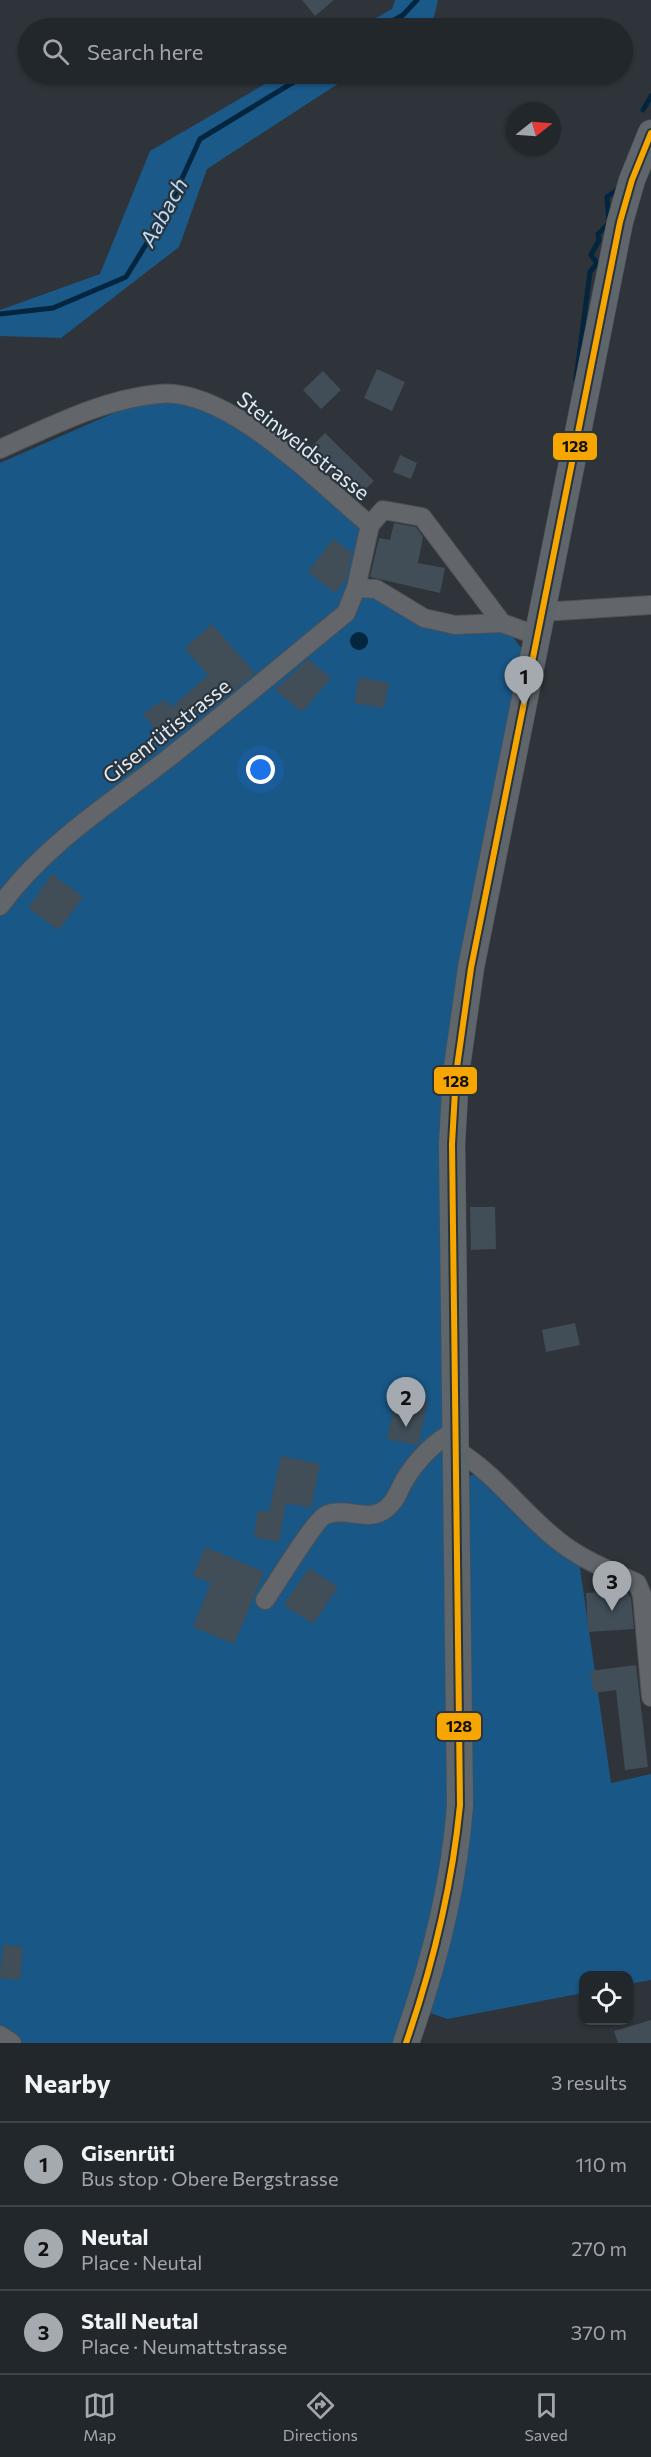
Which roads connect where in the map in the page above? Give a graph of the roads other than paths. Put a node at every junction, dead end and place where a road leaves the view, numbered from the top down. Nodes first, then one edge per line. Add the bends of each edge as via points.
1 (651, 133) edge
2 (0, 449) edge
3 (370, 525) junction
4 (356, 588) junction
5 (651, 605) edge
6 (502, 623) junction
7 (540, 624) junction
8 (0, 906) edge
9 (456, 1441) junction
10 (265, 1600) dead end
11 (651, 1697) edge
12 (0, 2035) edge
13 (12, 2043) edge
14 (406, 2043) edge

1 - 7 main road via 620,222
2 - 3 street, Steinweidstrasse via 119,401 159,393 182,394 206,400 244,422
3 - 4 street, Steinweidstrasse
3 - 6 street via 383,510 422,517
4 - 6 street via 376,589 424,618 455,624
4 - 8 street, Gisenrütistrasse via 346,613 167,759 51,847 15,884
5 - 7 street
6 - 7 street
7 - 9 main road via 471,968 456,1074 452,1144
9 - 10 street via 443,1437 418,1461 387,1509 377,1515 333,1512 323,1516
9 - 11 street via 555,1539 581,1557 637,1583 642,1595
9 - 14 main road via 460,1805 456,1853 435,1955
12 - 13 street

